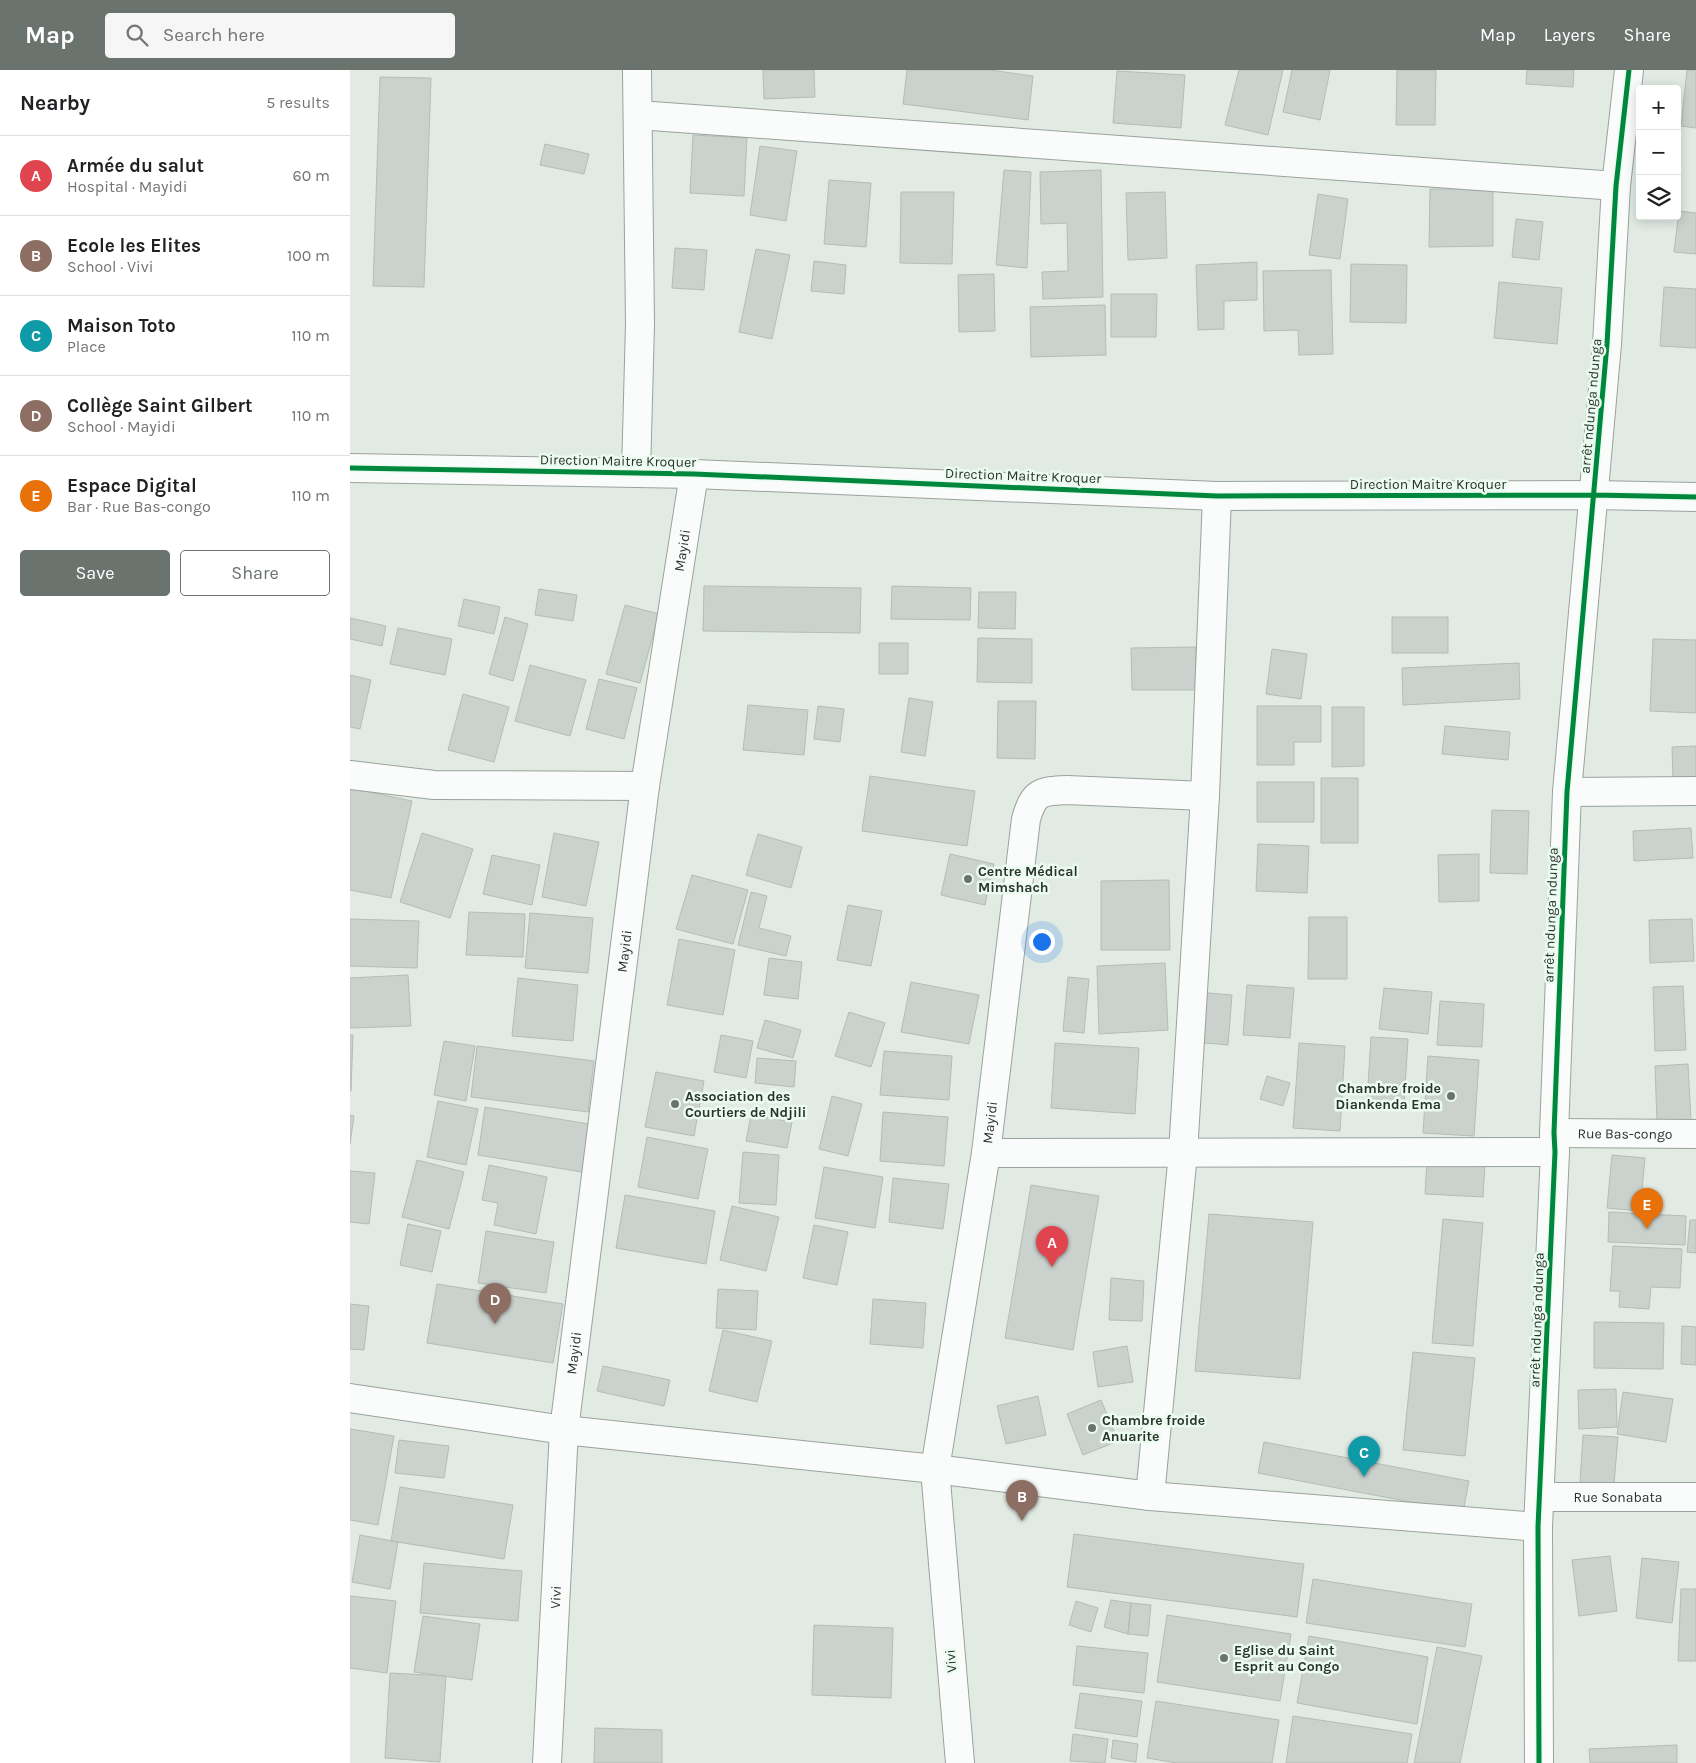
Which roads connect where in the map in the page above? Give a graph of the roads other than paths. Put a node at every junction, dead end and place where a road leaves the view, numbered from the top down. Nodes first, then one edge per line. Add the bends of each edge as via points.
1 (637, 70) edge
2 (1629, 70) edge
3 (638, 115) junction
4 (1616, 186) junction
5 (350, 468) edge
6 (636, 473) junction
7 (694, 474) junction
8 (1594, 495) junction
9 (1217, 496) junction
10 (1696, 497) edge
11 (350, 775) edge
12 (645, 786) junction
13 (1696, 791) edge
14 (1567, 792) junction
15 (1205, 796) junction
16 (1696, 1134) edge
17 (1554, 1142) junction
18 (986, 1153) junction
19 (1183, 1153) junction
20 (350, 1398) edge
21 (564, 1430) junction
22 (935, 1468) junction
23 (1150, 1496) junction
24 (1540, 1497) junction
25 (1696, 1497) edge
26 (1538, 1527) junction
27 (546, 1763) edge
28 (960, 1763) edge
29 (1539, 1763) edge

1 - 3 street
2 - 4 street, arrêt ndunga ndunga
3 - 4 street
3 - 6 street via 640,324
4 - 8 street, arrêt ndunga ndunga
5 - 6 street, Direction Maitre Kroquer
6 - 7 street, Direction Maitre Kroquer
7 - 9 street, Direction Maitre Kroquer
7 - 12 street, Mayidi
8 - 9 street, Direction Maitre Kroquer
8 - 10 street, Direction Maitre Kroquer
8 - 14 street, arrêt ndunga ndunga
9 - 15 street
11 - 12 street via 434,785
12 - 21 street, Mayidi
13 - 14 street
14 - 17 street, arrêt ndunga ndunga
15 - 18 street, Mayidi via 1067,790 1047,791 1033,801 1023,838
15 - 19 street
16 - 17 street, Rue Bas-congo
17 - 19 street, Rue Bas-congo
17 - 24 street, arrêt ndunga ndunga
18 - 19 street, Rue Bas-congo
18 - 22 street, Mayidi
19 - 23 street
20 - 21 street
21 - 22 street
21 - 27 street, Vivi
22 - 23 street
22 - 28 street, Vivi
23 - 26 street
24 - 25 street, Rue Sonabata
24 - 26 street, arrêt ndunga ndunga
26 - 29 street, arrêt ndunga ndunga

